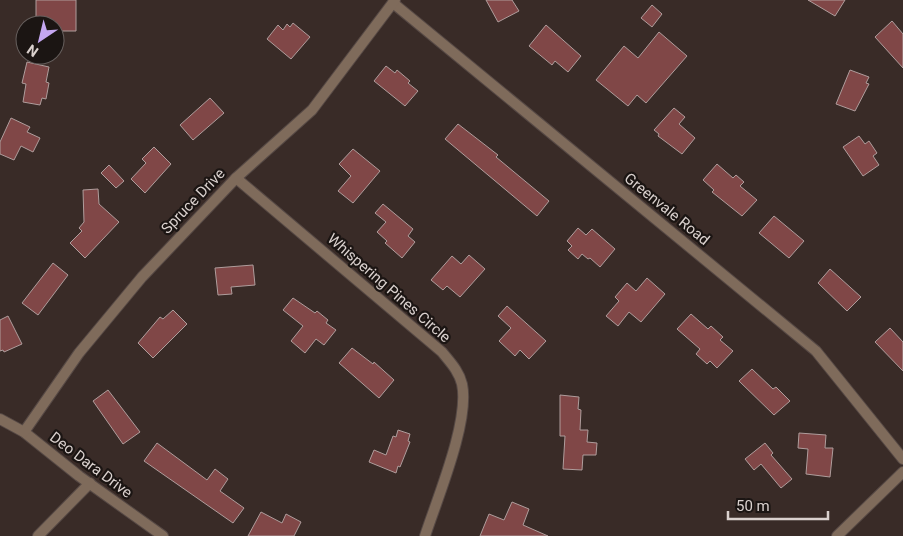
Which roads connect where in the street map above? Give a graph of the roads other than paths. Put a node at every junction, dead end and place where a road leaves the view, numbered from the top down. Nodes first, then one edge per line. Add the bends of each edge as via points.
1 (394, 1) edge
2 (236, 178) junction
3 (0, 419) edge
4 (24, 432) junction
5 (903, 459) edge
6 (903, 472) edge
7 (90, 483) junction
8 (38, 536) edge
9 (163, 536) edge
10 (425, 536) edge
11 (837, 536) edge

1 - 2 street, Spruce Drive via 312,110
1 - 5 street, Greenvale Road via 816,351
2 - 4 street, Spruce Drive via 142,277 79,353
2 - 10 street, Whispering Pines Circle via 442,352 458,373 463,396 460,426
3 - 4 street, Deo Dara Drive
4 - 7 street, Deo Dara Drive
6 - 11 street
7 - 8 street
7 - 9 street, Deo Dara Drive

